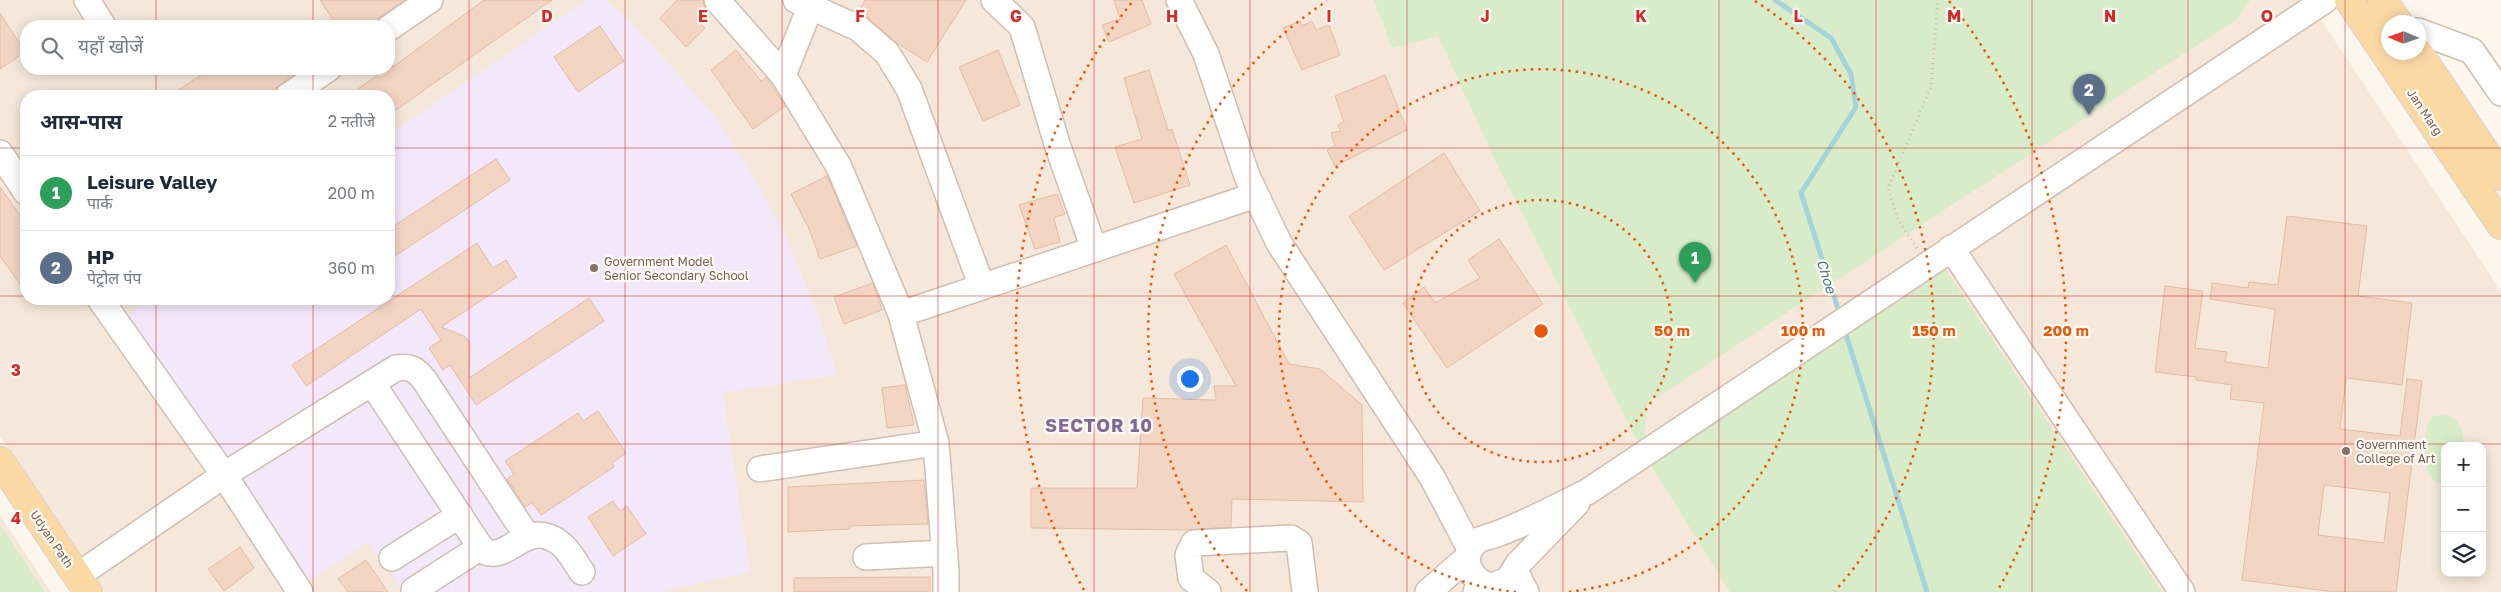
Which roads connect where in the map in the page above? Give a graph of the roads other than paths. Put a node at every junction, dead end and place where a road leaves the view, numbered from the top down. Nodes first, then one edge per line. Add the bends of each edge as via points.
1 (87, 0) edge
2 (430, 0) edge
3 (717, 0) edge
4 (994, 0) edge
5 (1179, 0) edge
6 (2325, 0) edge
7 (2349, 0) edge
8 (2382, 0) edge
9 (806, 2) edge
10 (2393, 15) edge
11 (99, 20) edge
12 (395, 24) edge
13 (2426, 34) edge
14 (2423, 60) edge
15 (319, 75) edge
16 (782, 75) junction
17 (297, 90) edge
18 (2501, 93) edge
19 (0, 152) edge
20 (2501, 176) edge
21 (20, 183) edge
22 (1256, 195) junction
23 (2501, 225) edge
24 (1951, 248) junction
25 (1094, 249) junction
26 (982, 287) junction
27 (104, 305) edge
28 (901, 314) junction
29 (372, 383) junction
30 (936, 443) junction
31 (0, 461) edge
32 (760, 469) dead end
33 (224, 475) junction
34 (0, 490) edge
35 (1587, 492) junction
36 (460, 515) junction
37 (527, 536) junction
38 (1480, 545) junction
39 (481, 548) junction
40 (945, 553) junction
41 (392, 558) dead end
42 (866, 558) dead end
43 (582, 572) dead end
44 (1504, 583) edge
45 (78, 587) edge
46 (414, 590) dead end
47 (300, 592) edge
48 (946, 592) edge
49 (1208, 592) edge
50 (1305, 592) edge
51 (1428, 592) edge
52 (2182, 592) edge

1 - 11 street
2 - 12 street
3 - 16 street
4 - 25 street via 1022,27 1058,147
5 - 22 street via 1206,54
6 - 24 street
7 - 23 main road, Jan Marg
8 - 10 main road
9 - 16 street
9 - 26 street via 858,28 887,53 909,89
13 - 18 street via 2472,51
14 - 20 main road
15 - 17 street
16 - 28 street via 839,167
19 - 21 street
22 - 25 street
22 - 38 street via 1279,243
24 - 35 street
24 - 52 street
25 - 26 street
26 - 28 street
27 - 33 street
28 - 30 street
29 - 33 street
29 - 36 street
29 - 37 street via 396,368 408,366 416,369
30 - 32 street
30 - 40 street
31 - 45 main road, Udyan Path
33 - 45 street
33 - 47 street
34 - 45 main road, Udyan Path
35 - 38 street
35 - 44 street
36 - 39 street
36 - 41 street
37 - 39 street via 499,554 492,555
37 - 43 street via 543,536 561,544
38 - 44 street via 1468,568 1473,577
38 - 44 street via 1512,545
38 - 51 street
39 - 46 street
40 - 42 street
40 - 48 street
49 - 50 street via 1191,578 1188,555 1194,543 1291,538 1299,543

